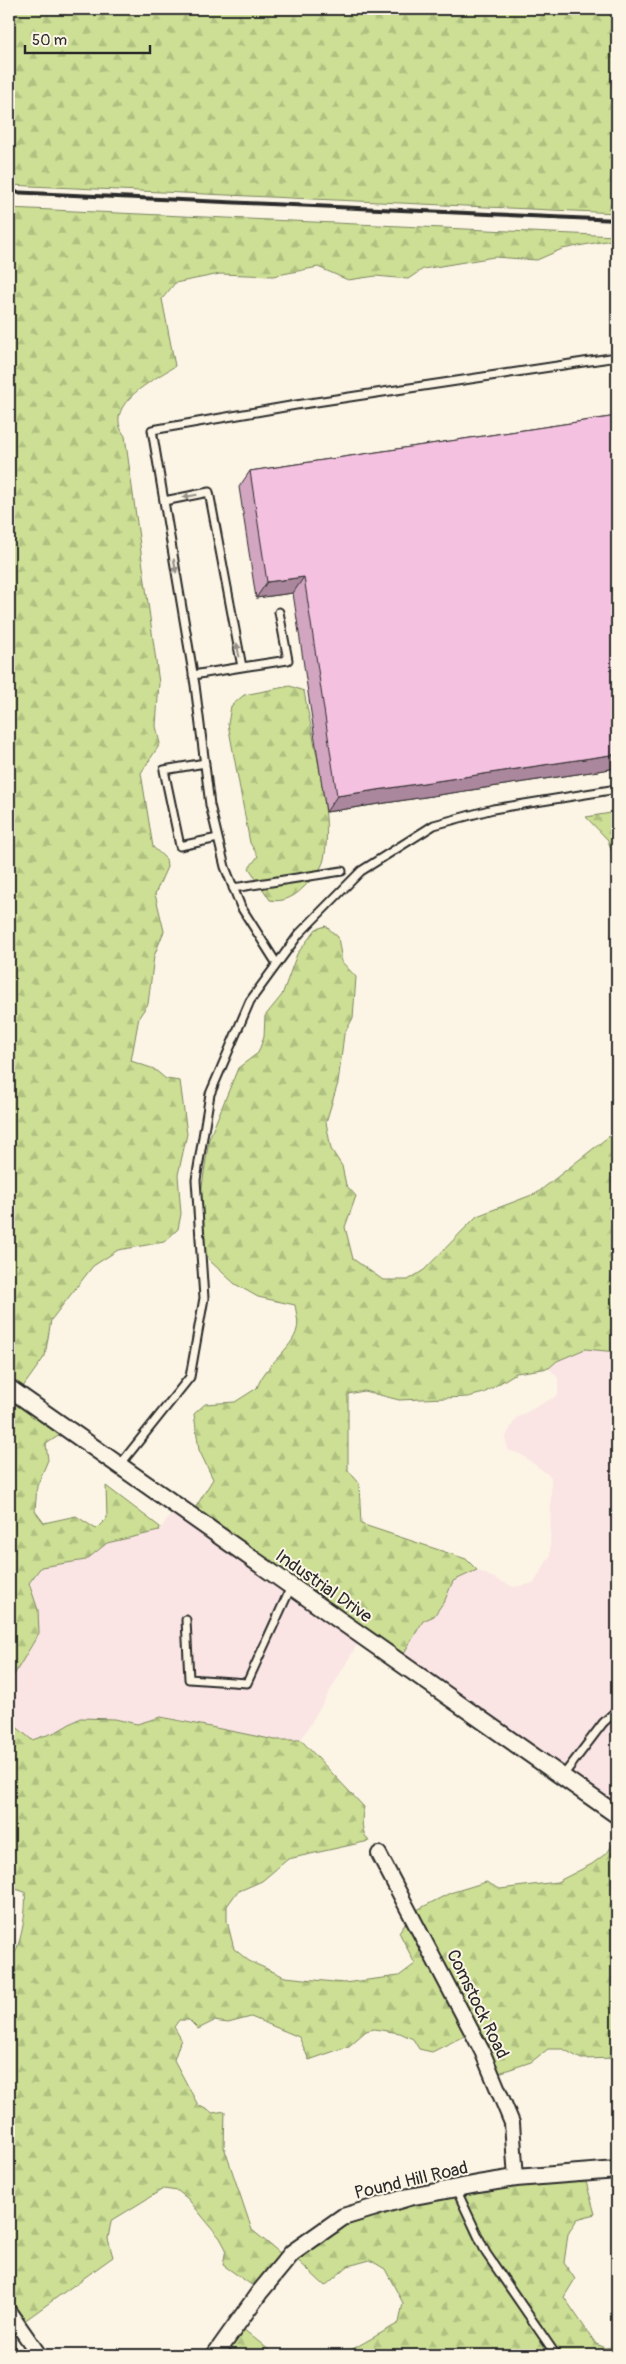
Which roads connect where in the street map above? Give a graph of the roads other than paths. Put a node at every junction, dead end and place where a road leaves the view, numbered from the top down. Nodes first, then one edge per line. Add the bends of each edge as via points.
1 (617, 357) edge
2 (164, 501) junction
3 (279, 612) dead end
4 (242, 667) junction
5 (193, 675) junction
6 (205, 763) junction
7 (617, 789) edge
8 (218, 838) junction
9 (342, 871) dead end
10 (233, 888) junction
11 (277, 964) junction
12 (9, 1388) edge
13 (119, 1466) junction
14 (291, 1586) junction
15 (186, 1620) dead end
16 (617, 1710) edge
17 (562, 1777) junction
18 (617, 1815) edge
19 (379, 1854) dead end
20 (617, 2170) edge
21 (516, 2178) junction
22 (456, 2188) junction
23 (9, 2312) edge
24 (39, 2355) edge
25 (215, 2355) edge
26 (556, 2355) edge

1 - 2 lane via 152,430
4 -> 2 lane via 209,492
2 -> 5 lane
3 - 4 lane via 288,660
4 - 5 lane
5 - 6 lane
6 - 8 lane
6 - 8 lane via 164,770 180,846
7 - 11 lane via 493,809 434,825 361,871 299,934
8 - 10 lane
9 - 10 lane
10 - 11 lane via 241,907
11 - 13 lane via 250,1001 210,1094 196,1180 204,1298 190,1376
12 - 13 street, Industrial Drive
13 - 14 street, Industrial Drive
14 - 15 lane via 247,1683 189,1679
14 - 17 street, Industrial Drive
16 - 17 lane via 603,1723
17 - 18 street, Industrial Drive
19 - 21 street, Comstock Road via 482,2051 512,2123
20 - 21 street, Pound Hill Road
21 - 22 street, Pound Hill Road
22 - 25 street, Pound Hill Road via 409,2197 343,2217 292,2253
22 - 26 lane via 486,2253
23 - 24 street

